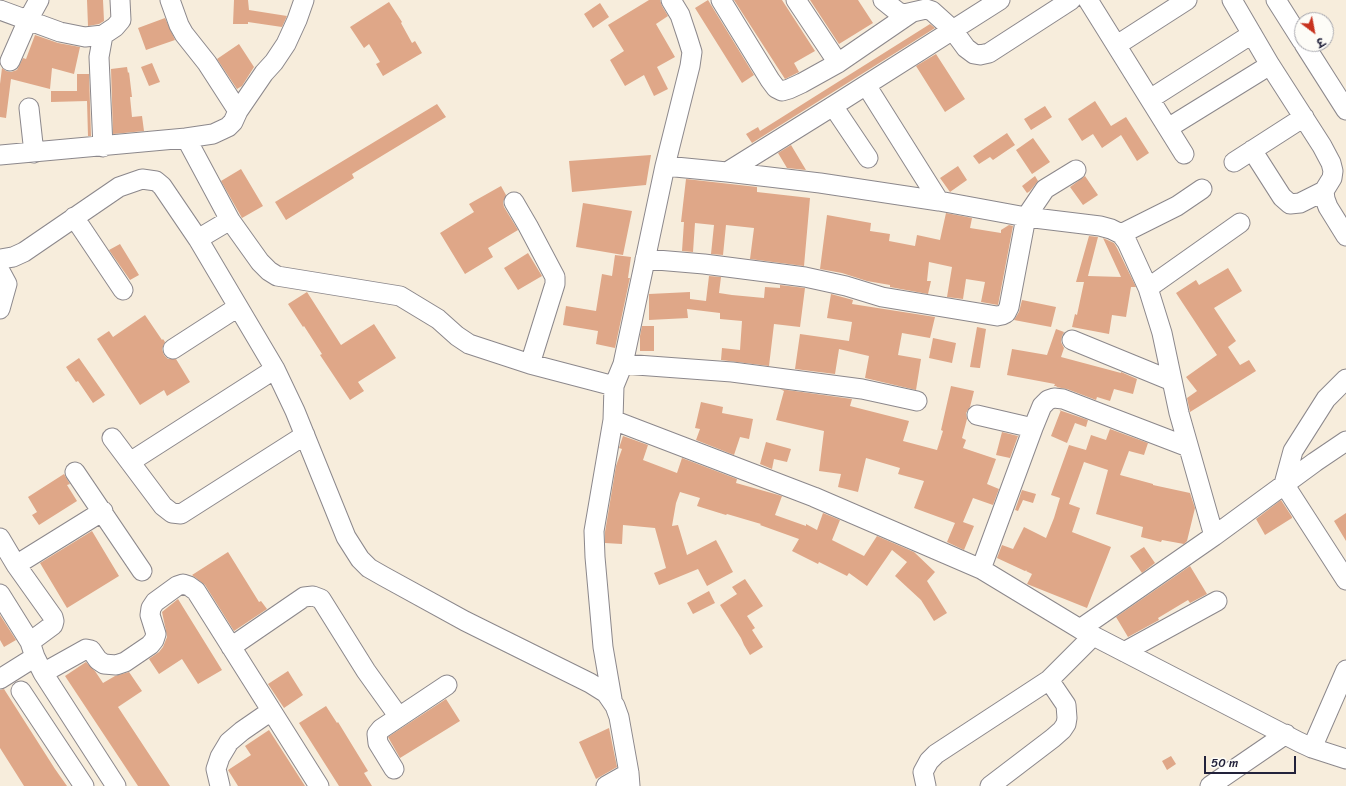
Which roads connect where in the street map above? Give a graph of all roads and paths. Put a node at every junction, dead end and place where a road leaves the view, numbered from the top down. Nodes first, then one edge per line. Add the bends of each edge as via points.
1 (39, 0) edge
2 (120, 0) edge
3 (170, 0) edge
4 (304, 0) edge
5 (671, 0) edge
6 (721, 0) edge
7 (796, 0) edge
8 (883, 0) edge
9 (1000, 0) edge
10 (1071, 0) edge
11 (1088, 0) edge
12 (1187, 0) edge
13 (1232, 0) edge
14 (1276, 0) edge
15 (0, 10) edge
16 (911, 13) junction
17 (28, 20) junction
18 (1294, 28) edge
19 (952, 29) junction
20 (1252, 34) junction
21 (103, 35) junction
22 (1117, 45) junction
23 (1309, 52) edge
24 (10, 61) dead end
25 (838, 62) junction
26 (1270, 65) junction
27 (866, 85) junction
28 (1150, 99) junction
29 (833, 106) junction
30 (28, 108) dead end
31 (1346, 110) edge
32 (238, 111) junction
33 (1304, 117) junction
34 (1168, 128) junction
35 (186, 138) junction
36 (103, 147) junction
37 (1252, 150) junction
38 (34, 153) junction
39 (1184, 154) dead end
40 (0, 155) edge
41 (868, 158) dead end
42 (1234, 162) dead end
43 (665, 166) junction
44 (1076, 170) dead end
45 (727, 172) junction
46 (1202, 189) dead end
47 (1324, 191) junction
48 (939, 201) junction
49 (514, 202) dead end
50 (74, 217) junction
51 (1026, 217) junction
52 (230, 220) junction
53 (1240, 223) dead end
54 (1121, 234) junction
55 (1346, 236) edge
56 (198, 239) junction
57 (0, 259) edge
58 (645, 259) junction
59 (0, 271) edge
60 (1148, 288) junction
61 (123, 290) dead end
62 (238, 307) junction
63 (0, 309) edge
64 (1072, 340) dead end
65 (173, 349) dead end
66 (530, 364) junction
67 (623, 364) junction
68 (275, 369) junction
69 (1346, 379) edge
70 (1172, 381) junction
71 (614, 386) junction
72 (918, 401) dead end
73 (977, 415) dead end
74 (613, 420) junction
75 (1033, 428) junction
76 (305, 435) junction
77 (112, 438) dead end
78 (1346, 441) edge
79 (1188, 447) junction
80 (130, 462) junction
81 (75, 472) dead end
82 (1284, 484) junction
83 (103, 511) junction
84 (1214, 536) junction
85 (0, 538) edge
86 (16, 565) junction
87 (981, 569) junction
88 (142, 571) dead end
89 (1346, 580) edge
90 (0, 594) edge
91 (1217, 602) dead end
92 (1087, 632) junction
93 (231, 648) junction
94 (1124, 652) junction
95 (36, 657) junction
96 (1346, 670) edge
97 (0, 679) edge
98 (1049, 680) junction
99 (447, 685) dead end
100 (21, 690) dead end
101 (612, 699) junction
102 (1339, 702) edge
103 (271, 711) junction
104 (399, 717) junction
105 (1286, 734) junction
106 (1312, 748) junction
107 (1346, 759) edge
108 (394, 769) dead end
109 (629, 779) edge
110 (84, 786) edge
111 (116, 786) edge
112 (220, 786) edge
113 (319, 786) edge
114 (606, 786) edge
115 (926, 786) edge
116 (990, 786) edge
117 (1210, 786) edge

1 - 17 street
2 - 21 street via 121,20
3 - 32 street via 184,34 207,63
4 - 32 street via 298,20 286,44
5 - 43 street via 680,15 692,52
6 - 25 street via 776,88 782,91 802,83
7 - 25 street
8 - 16 street via 898,12
9 - 19 street
10 - 19 street via 988,53 980,55 966,48
11 - 22 street
12 - 22 street
13 - 20 street
14 - 18 street
15 - 17 street
16 - 19 street via 926,9 932,11
16 - 25 street
17 - 21 street via 75,36
17 - 24 street
19 - 27 street
20 - 26 street
20 - 28 street
21 - 36 street via 99,57
22 - 28 street
23 - 31 street
26 - 33 street
26 - 34 street
27 - 29 street
27 - 48 street
28 - 34 street
29 - 41 street
29 - 45 street
30 - 38 street
32 - 35 street via 228,127 213,134
33 - 37 street
33 - 47 street via 1322,146 1333,171
34 - 39 street
35 - 36 street
35 - 52 street
36 - 38 street
37 - 42 street
37 - 47 street via 1290,204 1300,203
38 - 40 street
43 - 45 street
43 - 58 street
44 - 51 street via 1045,189
45 - 48 street
46 - 54 street via 1177,206
47 - 55 street via 1328,207
48 - 51 street
49 - 66 street via 555,277
50 - 56 street via 119,187 149,179 162,186
50 - 57 street via 24,252
50 - 61 street
51 - 54 street via 1100,226
51 - 58 street via 1009,307 1006,312 997,316 882,297 805,277
52 - 56 street
52 - 66 street via 260,262 277,276 400,296 438,319 469,344
53 - 60 street
54 - 60 street
56 - 62 street
58 - 67 street
59 - 63 street via 7,284
60 - 70 street via 1162,333
62 - 65 street
62 - 68 street
64 - 70 street
66 - 71 street
67 - 71 street
67 - 72 street via 732,372 862,389
68 - 76 street
68 - 80 street
69 - 82 street via 1326,399 1300,439
70 - 79 street
71 - 74 street
73 - 75 street
74 - 87 street via 814,497
74 - 101 street via 594,531 603,647
75 - 79 street via 1042,406 1048,400 1063,399
75 - 87 street
76 - 80 street via 181,514 172,513 163,506
76 - 101 street via 346,537 369,568 465,621 590,683
77 - 80 street
78 - 82 street
79 - 84 street
81 - 83 street
82 - 84 street
82 - 89 street
83 - 86 street
83 - 88 street
84 - 92 street
85 - 86 street
86 - 95 street via 53,617 53,625
87 - 92 street
90 - 95 street
91 - 94 street
92 - 94 street
92 - 98 street
93 - 95 street via 196,591 183,584 155,602 150,615 156,634 154,640 125,662 116,665 104,664 91,650 86,649
93 - 103 street
93 - 104 street via 304,597 313,596 321,599 366,671
94 - 105 street
95 - 97 street
95 - 111 street
96 - 102 street
98 - 115 street via 936,754 923,772
98 - 116 street via 1066,705 1066,724 1062,730
99 - 104 street
100 - 110 street
101 - 109 street via 619,717
102 - 106 street
103 - 112 street via 229,742 216,769
103 - 113 street
104 - 108 street via 377,734 378,743
105 - 106 street
105 - 117 street
106 - 107 street
109 - 114 street

